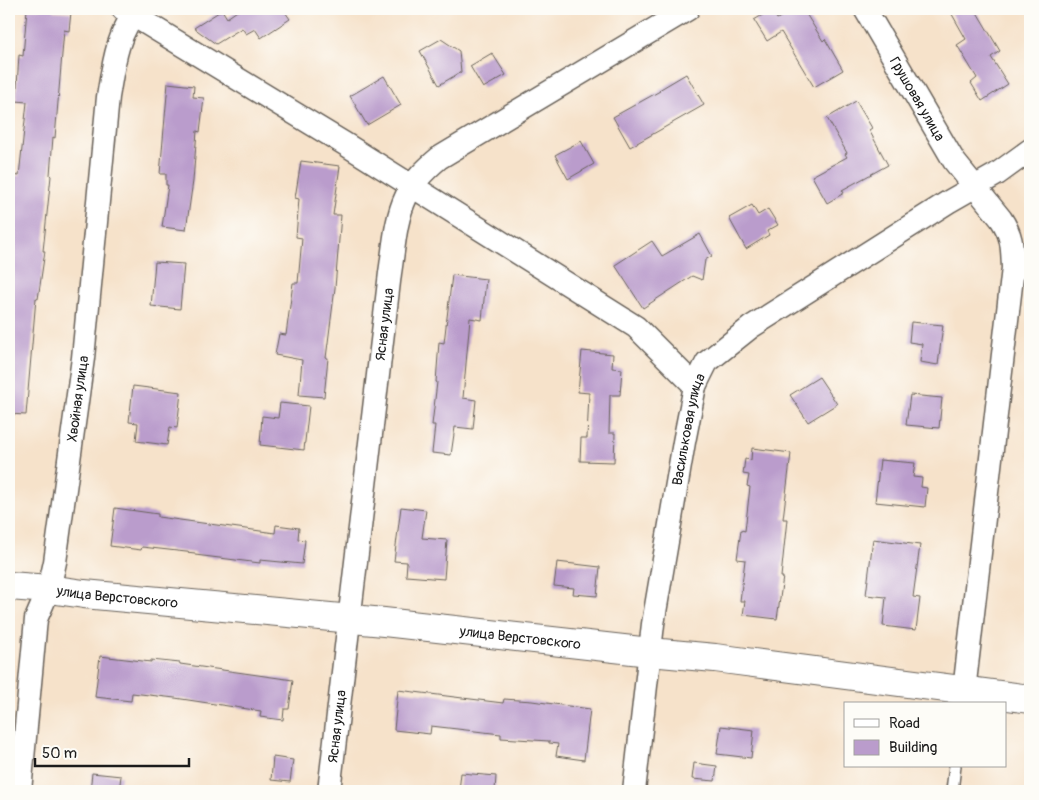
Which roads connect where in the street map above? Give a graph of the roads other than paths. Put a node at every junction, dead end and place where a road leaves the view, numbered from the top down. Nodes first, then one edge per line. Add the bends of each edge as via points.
1 (688, 9) edge
2 (865, 9) edge
3 (131, 11) edge
4 (1030, 150) edge
5 (412, 186) junction
6 (974, 187) junction
7 (695, 386) junction
8 (9, 586) edge
9 (49, 589) junction
10 (349, 619) junction
11 (650, 652) junction
12 (963, 697) edge
13 (1030, 699) edge
14 (955, 768) edge
15 (20, 791) edge
16 (329, 791) edge
17 (634, 791) edge
18 (952, 791) edge

1 - 5 street, Ясная улица via 439,158
2 - 6 street, Грушовая улица via 954,161
3 - 5 street
3 - 9 street, Хвойная улица via 117,50 108,97 83,358
4 - 6 street, Васильковая улица
5 - 7 street via 636,327
5 - 10 street, Ясная улица via 400,212 390,274
6 - 7 street, Васильковая улица via 750,328 707,362
6 - 12 street, Грушовая улица via 1008,229 1012,240 1013,268
7 - 11 street, Васильковая улица
8 - 9 street, улица Верстовского
9 - 10 street, улица Верстовского
9 - 15 street, Хвойная улица via 36,619
10 - 11 street, улица Верстовского
10 - 16 street, Ясная улица
11 - 12 street, улица Верстовского via 715,658
11 - 17 street, Васильковая улица
12 - 13 street, улица Верстовского
14 - 18 lane

